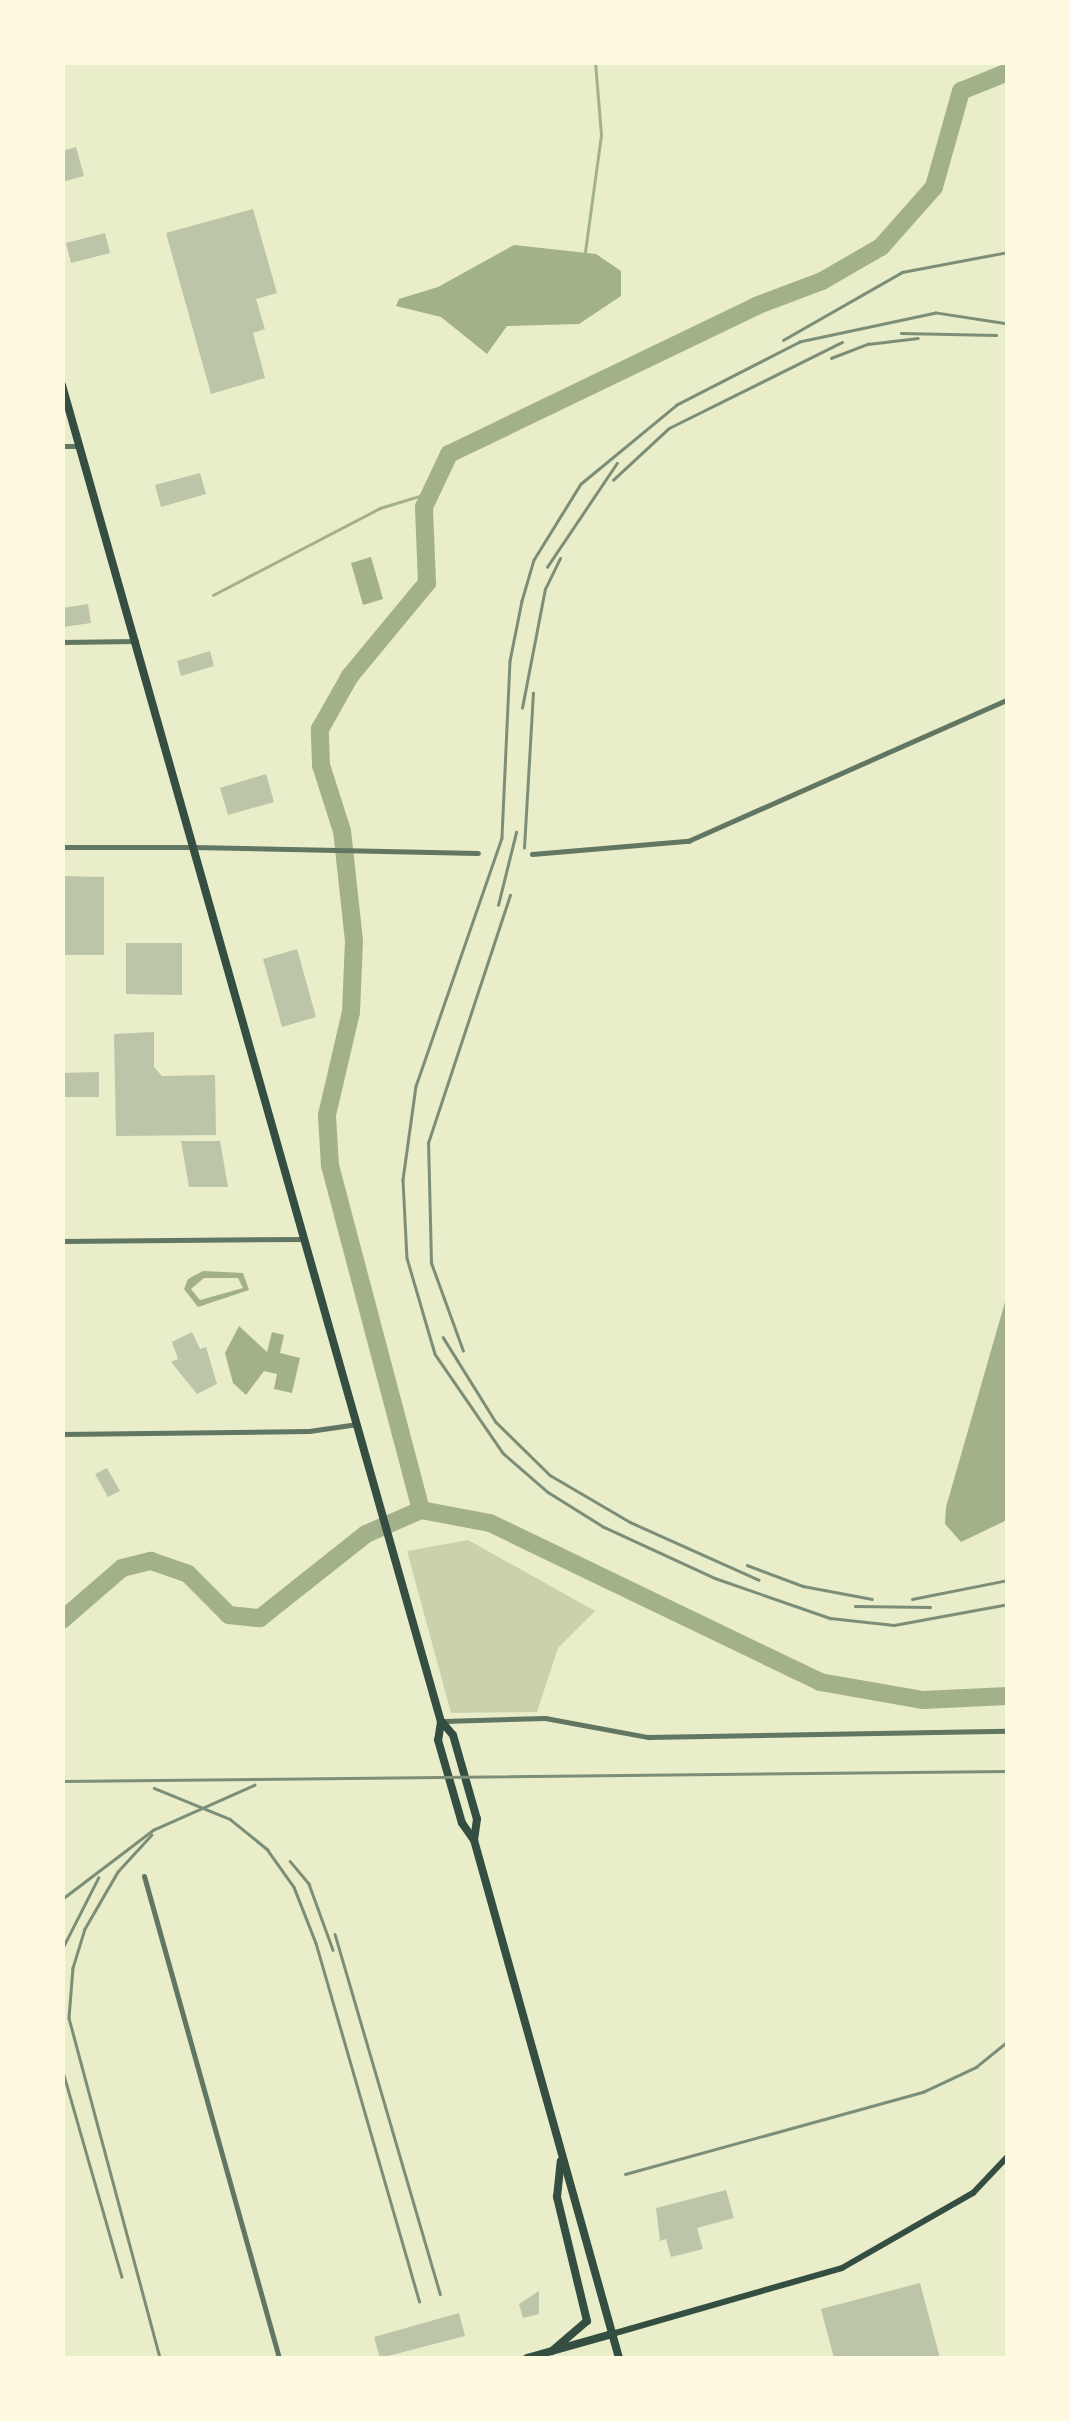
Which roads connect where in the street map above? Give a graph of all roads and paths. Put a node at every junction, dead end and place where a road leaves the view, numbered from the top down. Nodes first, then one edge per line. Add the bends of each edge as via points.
1 (62, 385) edge
2 (62, 446) edge
3 (80, 446) junction
4 (62, 642) edge
5 (136, 642) junction
6 (1008, 699) edge
7 (62, 847) edge
8 (194, 847) junction
9 (478, 853) dead end
10 (532, 854) dead end
11 (305, 1238) junction
12 (62, 1241) edge
13 (357, 1424) junction
14 (62, 1434) edge
15 (441, 1722) junction
16 (1008, 1731) edge
17 (474, 1840) junction
18 (144, 1876) dead end
19 (562, 2156) junction
20 (1008, 2156) edge
21 (612, 2334) junction
22 (552, 2351) junction
23 (278, 2358) edge
24 (527, 2358) edge
25 (619, 2358) edge

1 - 3 main road
2 - 3 street
3 - 5 main road
4 - 5 street
5 - 8 main road
6 - 10 street via 688,840
7 - 8 street
8 - 9 street
8 - 11 main road
11 - 12 street
11 - 13 main road
13 - 14 street
13 - 15 main road
15 - 16 street via 546,1718 648,1737
15 - 17 main road via 438,1740 462,1823
15 - 17 main road via 454,1736 477,1819
17 - 19 main road
18 - 23 street
19 - 21 main road
19 - 22 main road via 557,2197 587,2321
20 - 21 main road via 973,2193 842,2268
21 - 22 main road
21 - 25 main road
22 - 24 main road

